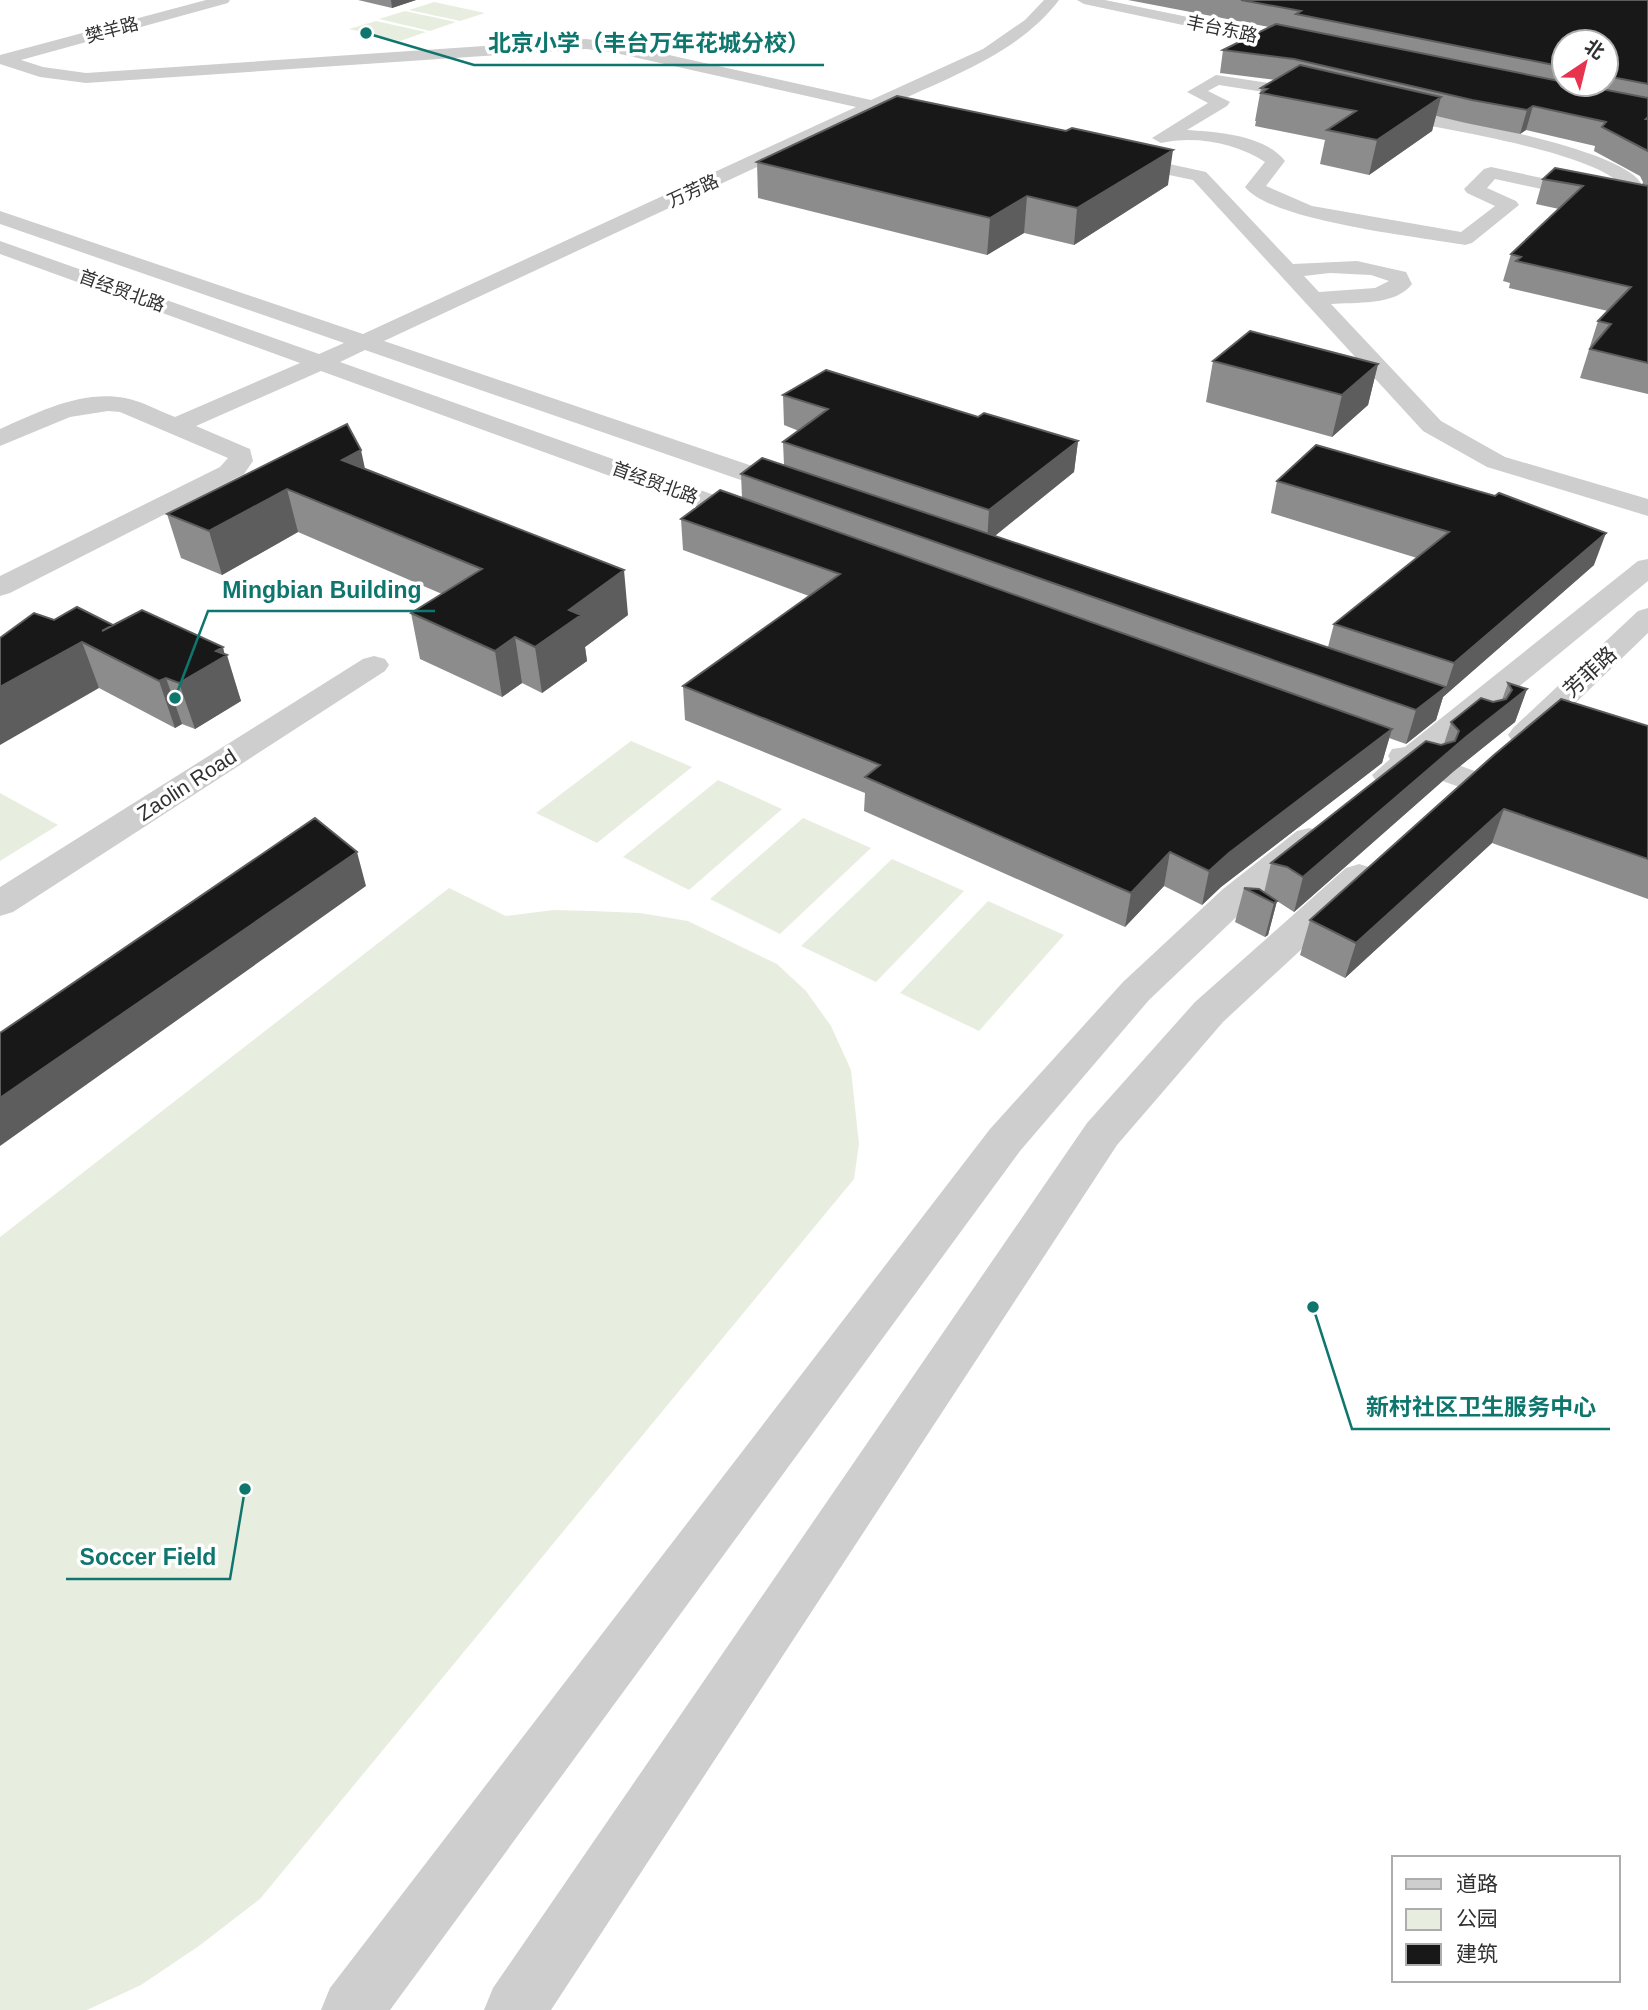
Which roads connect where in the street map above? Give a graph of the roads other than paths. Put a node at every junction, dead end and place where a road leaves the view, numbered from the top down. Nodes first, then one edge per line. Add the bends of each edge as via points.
1 (193, 0) edge
2 (223, 0) edge
3 (1052, 0) edge
4 (1084, 0) edge
5 (1321, 49) edge
6 (1, 57) edge
7 (1330, 99) edge
8 (876, 106) junction
9 (1370, 108) edge
10 (942, 121) edge
11 (1168, 134) junction
12 (1098, 155) edge
13 (1123, 160) junction
14 (1620, 201) junction
15 (1648, 206) edge
16 (0, 217) edge
17 (1349, 220) junction
18 (0, 247) edge
19 (1354, 266) junction
20 (1289, 271) junction
21 (1314, 299) junction
22 (362, 343) junction
23 (321, 362) junction
24 (176, 426) junction
25 (0, 438) edge
26 (815, 496) edge
27 (1648, 508) edge
28 (778, 528) edge
29 (1648, 566) edge
30 (0, 587) edge
31 (1648, 617) edge
32 (374, 665) dead end
33 (1451, 713) junction
34 (1397, 754) junction
35 (1483, 768) junction
36 (1385, 853) edge
37 (0, 904) edge
38 (1227, 905) junction
39 (1293, 936) junction
40 (352, 2010) edge
41 (515, 2010) edge

1 - 6 street, 樊羊路
2 - 6 street, 樊羊路
3 - 8 street, 万芳路 via 1001,45
4 - 5 street, 丰台东路
6 - 8 street via 40,72 86,78 586,44
7 - 11 street via 1216,80 1195,92 1221,102
8 - 10 street
8 - 22 street, 万芳路
9 - 14 street via 1592,159 1631,181 1633,187
11 - 13 street
11 - 17 street via 1240,142 1266,153 1276,161 1256,182 1259,191 1308,211
12 - 13 street
13 - 20 street via 1199,176
14 - 15 street
14 - 17 street via 1490,173 1474,190 1509,205 1465,239
16 - 22 street, 首经贸北路
17 - 19 street
18 - 23 street, 首经贸北路
19 - 20 street
19 - 21 street via 1398,277 1401,284 1380,294
20 - 21 street
21 - 27 street via 1432,426 1496,462
22 - 23 street, 万芳路
22 - 26 street, 首经贸北路
23 - 24 street, 万芳路
23 - 28 street, 首经贸北路
24 - 25 street via 125,405 102,403 75,406
24 - 30 street via 241,454 239,466
29 - 33 street, 芳菲路
31 - 35 street, 芳菲路
32 - 37 street, Zaolin Road
33 - 34 street, 芳菲路
33 - 35 street
34 - 35 street
34 - 38 street, 芳菲路 via 1350,806
36 - 39 street
38 - 39 street via 1267,912
38 - 40 street, 芳菲路 via 1136,991 1006,1140
39 - 41 street via 1209,1012 1102,1134

